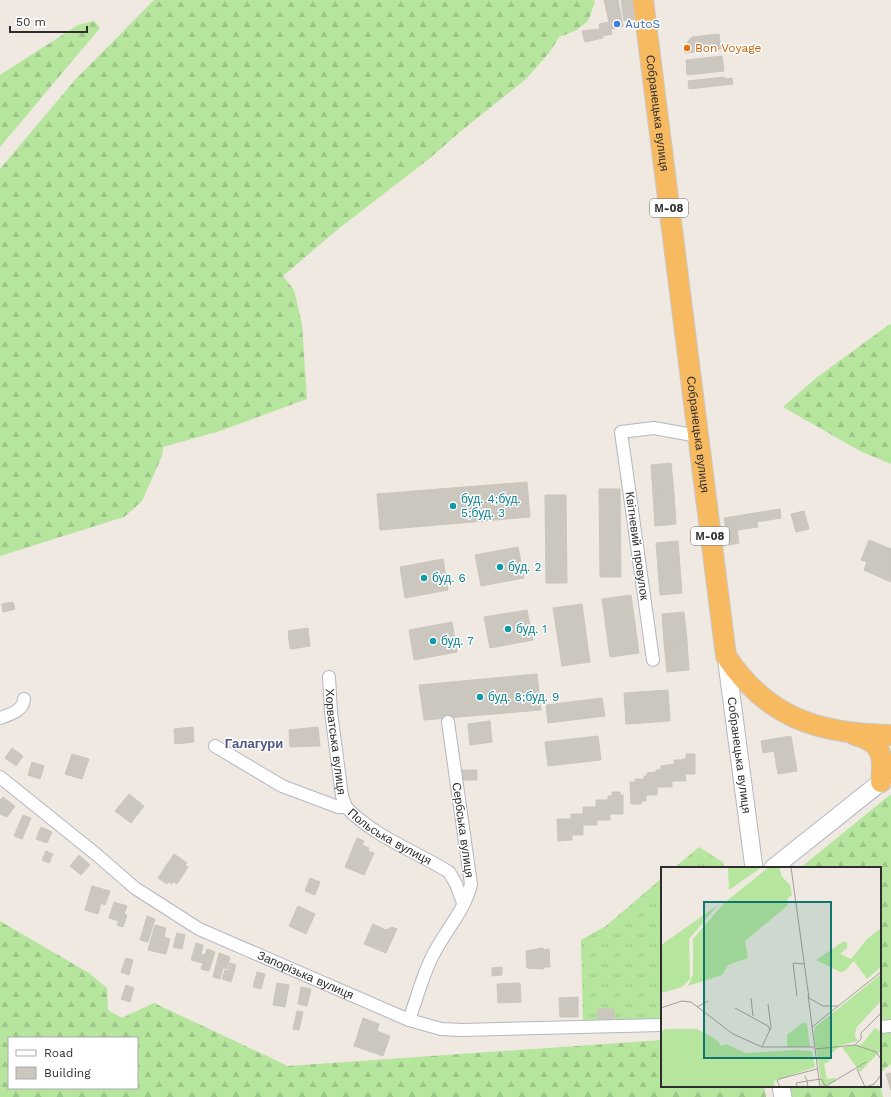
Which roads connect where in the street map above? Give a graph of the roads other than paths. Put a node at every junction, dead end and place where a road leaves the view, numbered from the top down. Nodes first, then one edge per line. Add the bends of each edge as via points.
1 (643, 0) edge
2 (698, 436) junction
3 (726, 656) junction
4 (652, 660) dead end
5 (329, 677) dead end
6 (24, 699) dead end
7 (0, 718) edge
8 (448, 722) dead end
9 (848, 733) junction
10 (891, 735) edge
11 (215, 746) dead end
12 (0, 778) edge
13 (886, 778) edge
14 (346, 807) junction
15 (754, 867) edge
16 (774, 867) edge
17 (463, 903) junction
18 (409, 1020) junction
19 (661, 1025) edge
20 (891, 1026) edge
21 (881, 1027) edge
22 (781, 1087) edge
23 (783, 1097) edge

1 - 2 highway, Собранецька вулиця / М-08
2 - 3 highway, Собранецька вулиця / М-08
2 - 4 street, Квітневий провулок via 654,428 620,432
3 - 9 highway, М-08 via 738,674 772,705 804,722
3 - 15 main road, Собранецька вулиця
5 - 14 street, Хорватська вулиця via 331,712 342,796
6 - 7 street via 24,704 17,711
8 - 17 street, Сербська вулиця via 471,884
9 - 10 highway, М-08
9 - 13 highway via 871,740 879,749
11 - 14 street, Польська вулиця via 282,786
12 - 18 street, Запорізька вулиця via 135,888 199,929
13 - 16 main road
14 - 17 street, Польська вулиця via 354,816 376,831 449,872
17 - 18 street, Сербська вулиця via 441,939 420,982
18 - 19 street, Запорізька вулиця via 441,1029 462,1030
20 - 21 street
22 - 23 main road

